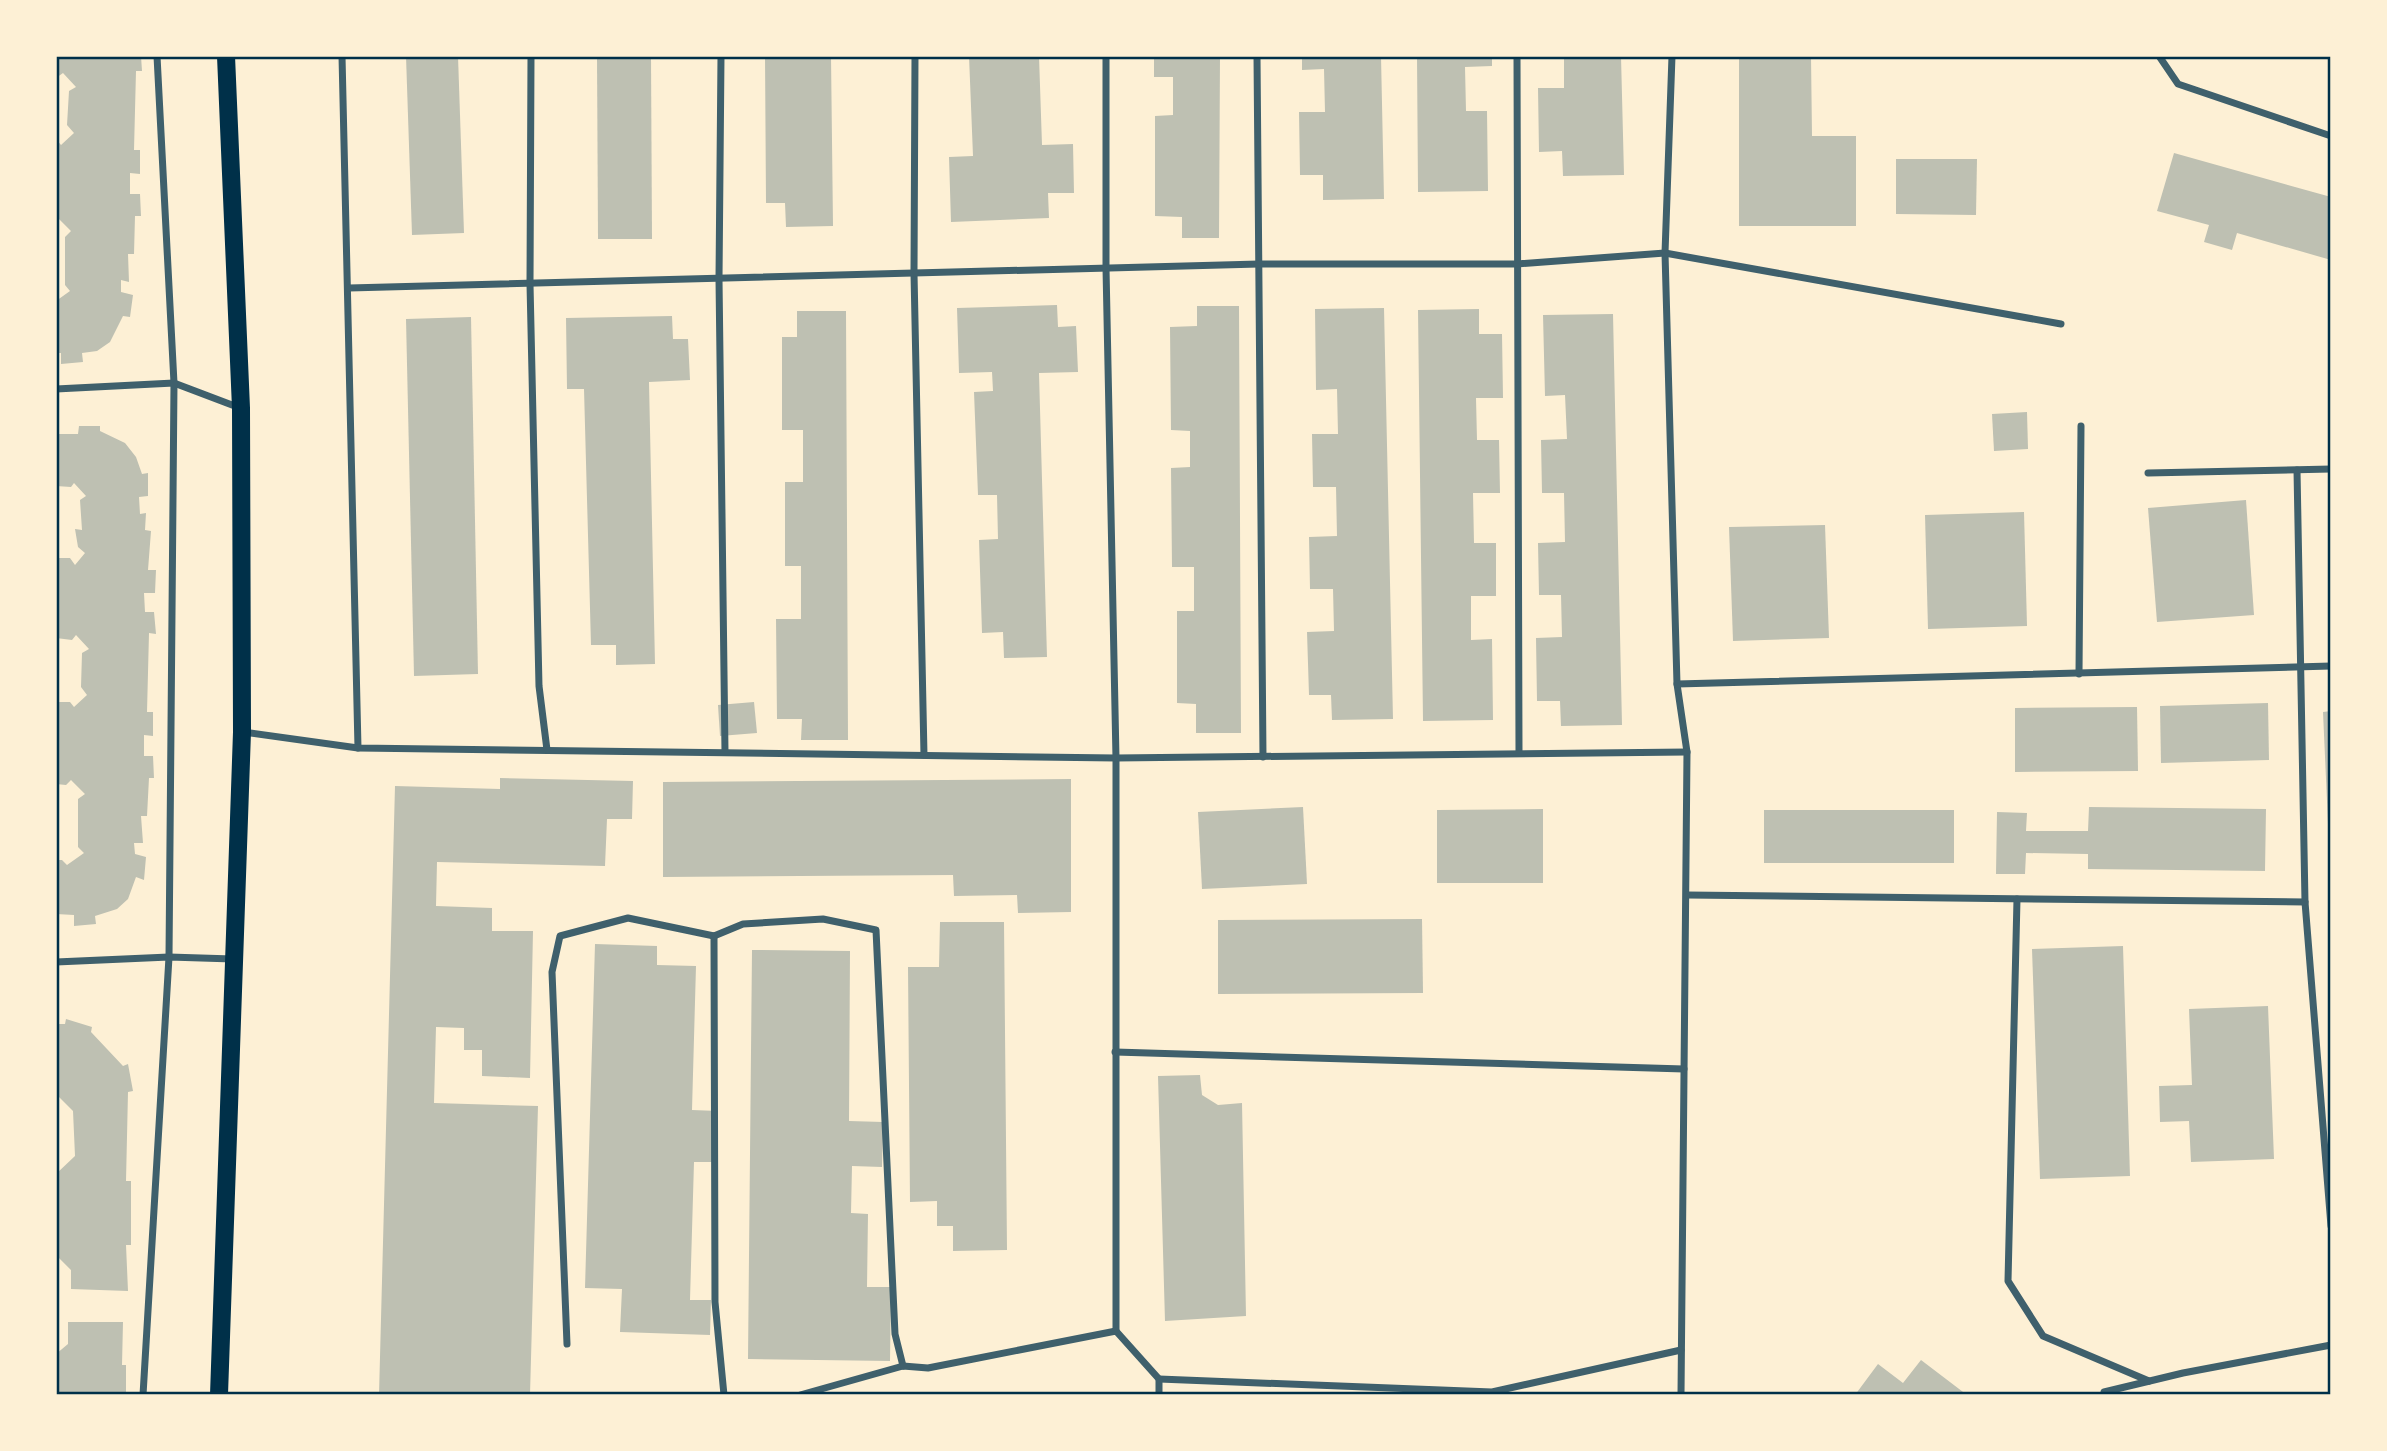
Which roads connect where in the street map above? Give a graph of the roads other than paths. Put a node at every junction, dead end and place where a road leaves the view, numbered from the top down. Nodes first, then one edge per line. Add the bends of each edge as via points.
1 (158, 56) edge
2 (226, 56) edge
3 (342, 56) edge
4 (531, 56) edge
5 (721, 56) edge
6 (915, 56) edge
7 (1106, 56) edge
8 (1257, 56) edge
9 (1517, 56) edge
10 (1672, 56) edge
11 (2159, 56) edge
12 (2331, 136) edge
13 (1665, 253) junction
14 (1259, 264) junction
15 (1517, 264) junction
16 (1106, 268) junction
17 (915, 273) junction
18 (719, 279) junction
19 (530, 284) junction
20 (349, 289) junction
21 (2061, 324) dead end
22 (174, 383) junction
23 (56, 389) edge
24 (241, 408) junction
25 (2081, 426) dead end
26 (2331, 469) edge
27 (2297, 470) junction
28 (2148, 473) dead end
29 (2331, 666) edge
30 (2303, 667) junction
31 (2079, 674) junction
32 (1677, 684) junction
33 (242, 732) junction
34 (358, 748) junction
35 (547, 750) junction
36 (725, 752) junction
37 (1519, 752) junction
38 (1687, 752) junction
39 (923, 755) junction
40 (1263, 757) junction
41 (1116, 758) junction
42 (1688, 895) junction
43 (2017, 899) junction
44 (2305, 902) junction
45 (714, 936) junction
46 (169, 957) junction
47 (234, 959) junction
48 (56, 962) edge
49 (1115, 1052) junction
50 (1684, 1069) junction
51 (2331, 1226) edge
52 (1116, 1331) junction
53 (567, 1344) dead end
54 (2331, 1346) edge
55 (1681, 1350) junction
56 (903, 1366) junction
57 (1159, 1379) junction
58 (2149, 1381) junction
59 (144, 1395) edge
60 (219, 1395) edge
61 (724, 1395) edge
62 (800, 1395) edge
63 (1159, 1395) edge
64 (1681, 1395) edge
65 (2104, 1395) edge

1 - 22 street
2 - 24 main road
3 - 20 street
4 - 19 street
5 - 18 street
6 - 17 street
7 - 16 street
8 - 14 street
9 - 15 street
10 - 13 street
11 - 12 street via 2178,84
13 - 15 street
13 - 21 street
13 - 32 street
14 - 15 street
14 - 16 street
14 - 40 street
15 - 37 street
16 - 17 street
16 - 41 street
17 - 18 street
17 - 39 street
18 - 19 street
18 - 36 street
19 - 20 street
19 - 35 street via 539,686
20 - 34 street
22 - 23 street
22 - 24 street
22 - 46 street
24 - 33 main road
25 - 31 street
26 - 27 street
27 - 28 street
27 - 30 street
29 - 30 street
30 - 31 street
30 - 44 street
31 - 32 street
32 - 38 street
33 - 34 street
33 - 47 main road
34 - 35 street
35 - 36 street
36 - 39 street
37 - 38 street
37 - 40 street
38 - 42 street
39 - 41 street
40 - 41 street
41 - 49 street
42 - 43 street
42 - 50 street
43 - 44 street
43 - 58 street via 2008,1281 2043,1336
44 - 51 street
45 - 53 street via 628,918 560,936 552,972
45 - 56 street via 743,925 823,919 876,930 895,1335
45 - 61 street via 715,1302
46 - 47 street
46 - 48 street
46 - 59 street
47 - 60 main road
49 - 50 street
49 - 52 street
50 - 55 street
52 - 56 street via 929,1368
52 - 57 street
54 - 58 street
55 - 57 street via 1492,1392
55 - 64 street
56 - 62 street
57 - 63 street
58 - 65 street

